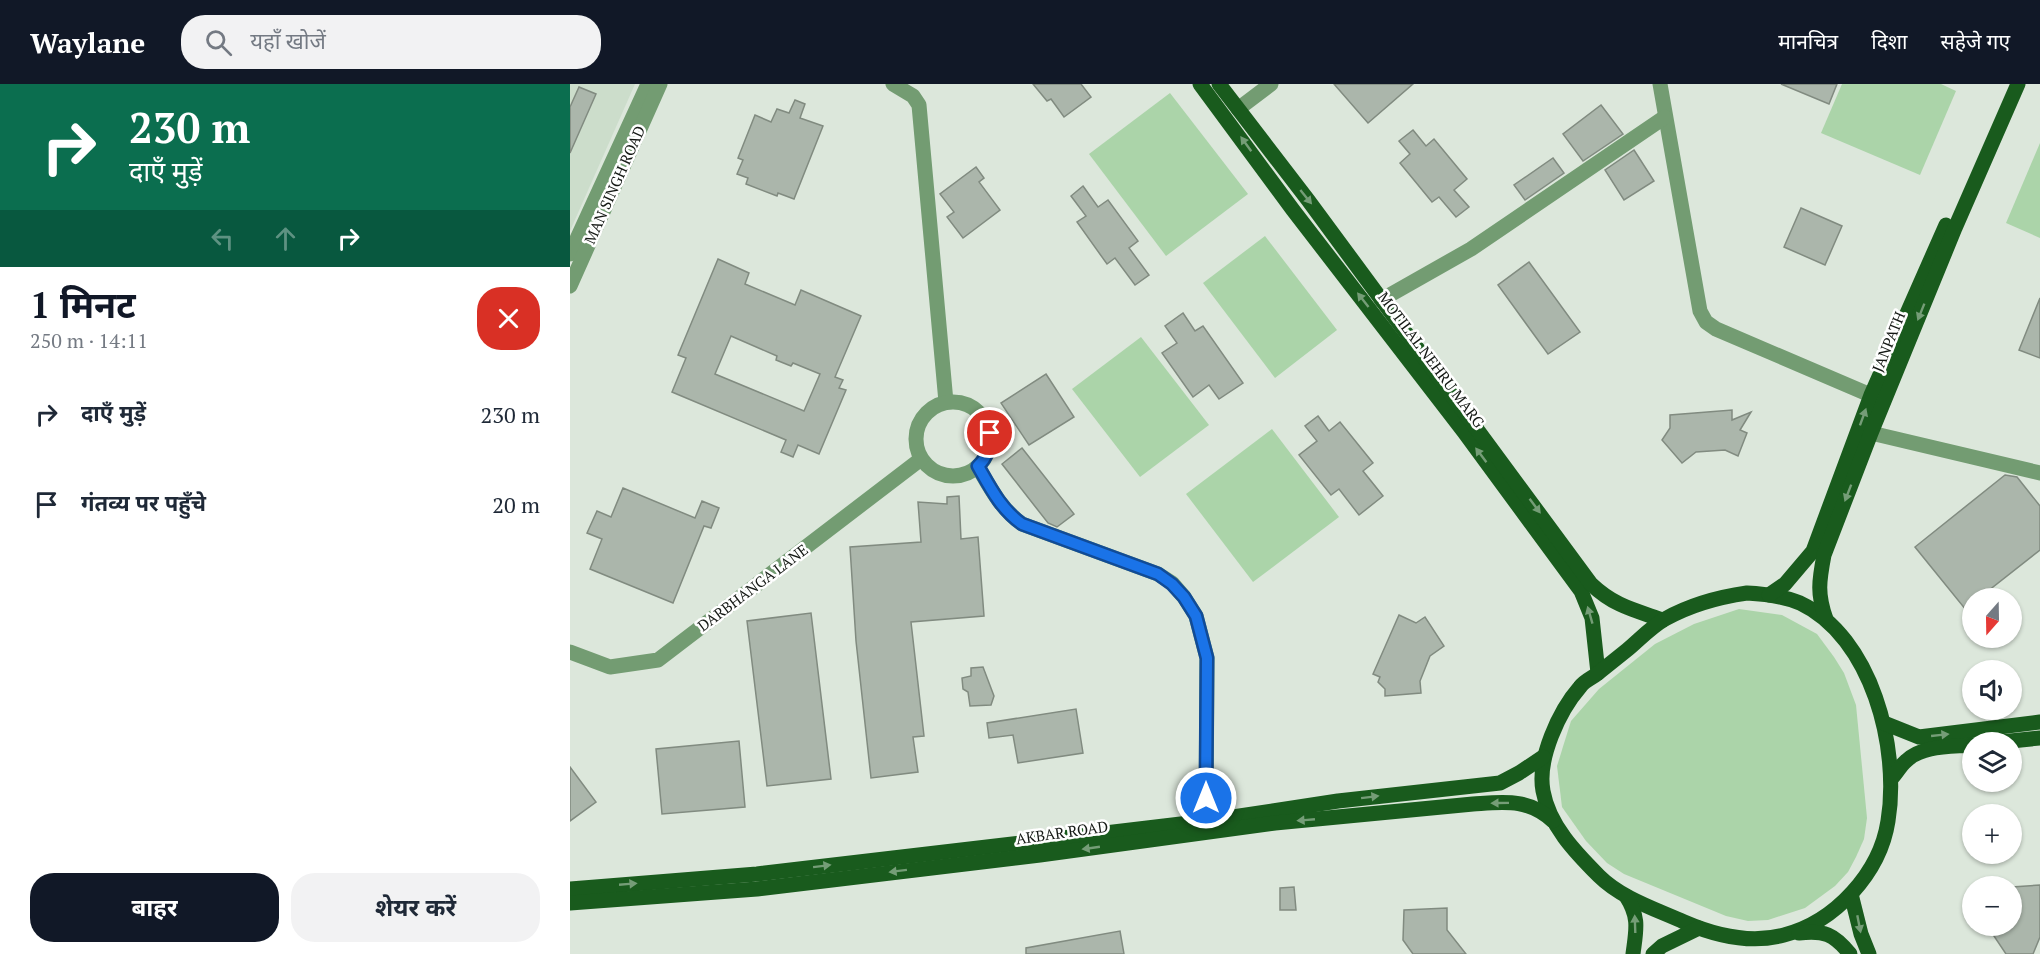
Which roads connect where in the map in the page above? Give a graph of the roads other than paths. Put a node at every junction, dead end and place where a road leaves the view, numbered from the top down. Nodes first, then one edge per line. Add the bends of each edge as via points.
1 (648, 84) edge
2 (660, 84) edge
3 (893, 84) edge
4 (1200, 84) edge
5 (1219, 84) edge
6 (1271, 84) edge
7 (1660, 84) edge
8 (2008, 84) edge
9 (2018, 84) edge
10 (1238, 109) junction
11 (1665, 117) junction
12 (570, 254) edge
13 (570, 286) edge
14 (1381, 300) junction
15 (1877, 398) junction
16 (946, 402) junction
17 (1871, 434) junction
18 (921, 459) junction
19 (978, 466) junction
20 (2040, 473) edge
21 (1769, 594) junction
22 (1826, 619) junction
23 (1663, 620) junction
24 (570, 652) edge
25 (1598, 673) junction
26 (2040, 722) edge
27 (1884, 723) junction
28 (2040, 738) edge
29 (2022, 740) edge
30 (1962, 746) edge
31 (1543, 757) junction
32 (1890, 779) junction
33 (1206, 821) junction
34 (1553, 821) junction
35 (570, 889) edge
36 (1851, 894) junction
37 (1626, 896) junction
38 (570, 903) edge
39 (1699, 928) junction
40 (1785, 935) junction
41 (1633, 954) edge
42 (1653, 954) edge
43 (1850, 954) edge
44 (1869, 954) edge

1 - 12 street, MAN SINGH ROAD
2 - 13 street, MAN SINGH ROAD
3 - 16 street via 913,96 919,105
25 -> 4 main road, MOTILAL NEHRU MARG via 1592,618 1581,591
5 - 10 main road, MOTILAL NEHRU MARG
6 - 10 street
7 - 11 street
8 - 15 main road, JANPATH
9 -> 15 main road, JANPATH
10 -> 14 main road, MOTILAL NEHRU MARG
11 - 14 street via 1471,249
11 - 15 street via 1700,311 1706,322
14 -> 23 main road, MOTILAL NEHRU MARG via 1592,584 1606,598
15 - 17 main road, JANPATH
21 -> 15 main road, JANPATH via 1785,584 1813,551
16 - 18 street via 922,417 916,430 915,445
16 - 19 street via 961,402 975,408 985,419 990,447
17 - 20 street
17 -> 22 main road, JANPATH via 1824,555 1819,599
18 - 19 street via 944,476 959,476
18 - 24 street, DARBHANGA LANE via 658,660 610,667
19 - 33 street via 999,503 1022,524 1158,574 1184,597 1196,616 1207,658
21 - 22 main road via 1799,603
21 - 23 main road via 1725,596
22 - 27 main road via 1857,657
23 - 25 main road
25 - 31 main road via 1581,685
27 -> 26 main road via 1919,736
27 - 32 main road
28 - 29 main road
30 - 32 main road via 1925,750 1906,761
33 -> 31 main road, AKBAR ROAD via 1500,783
31 - 34 main road via 1543,790
32 - 36 main road via 1888,822 1881,848
35 -> 33 main road, AKBAR ROAD via 757,874
34 - 37 main road via 1606,884
34 -> 38 main road, AKBAR ROAD via 1541,810 1525,804 1473,804 1275,823 757,889
36 - 40 main road via 1832,912
36 -> 44 main road
37 - 39 main road
41 -> 37 main road via 1634,909
39 - 40 main road via 1744,938
39 - 42 main road
40 - 43 main road via 1831,935

